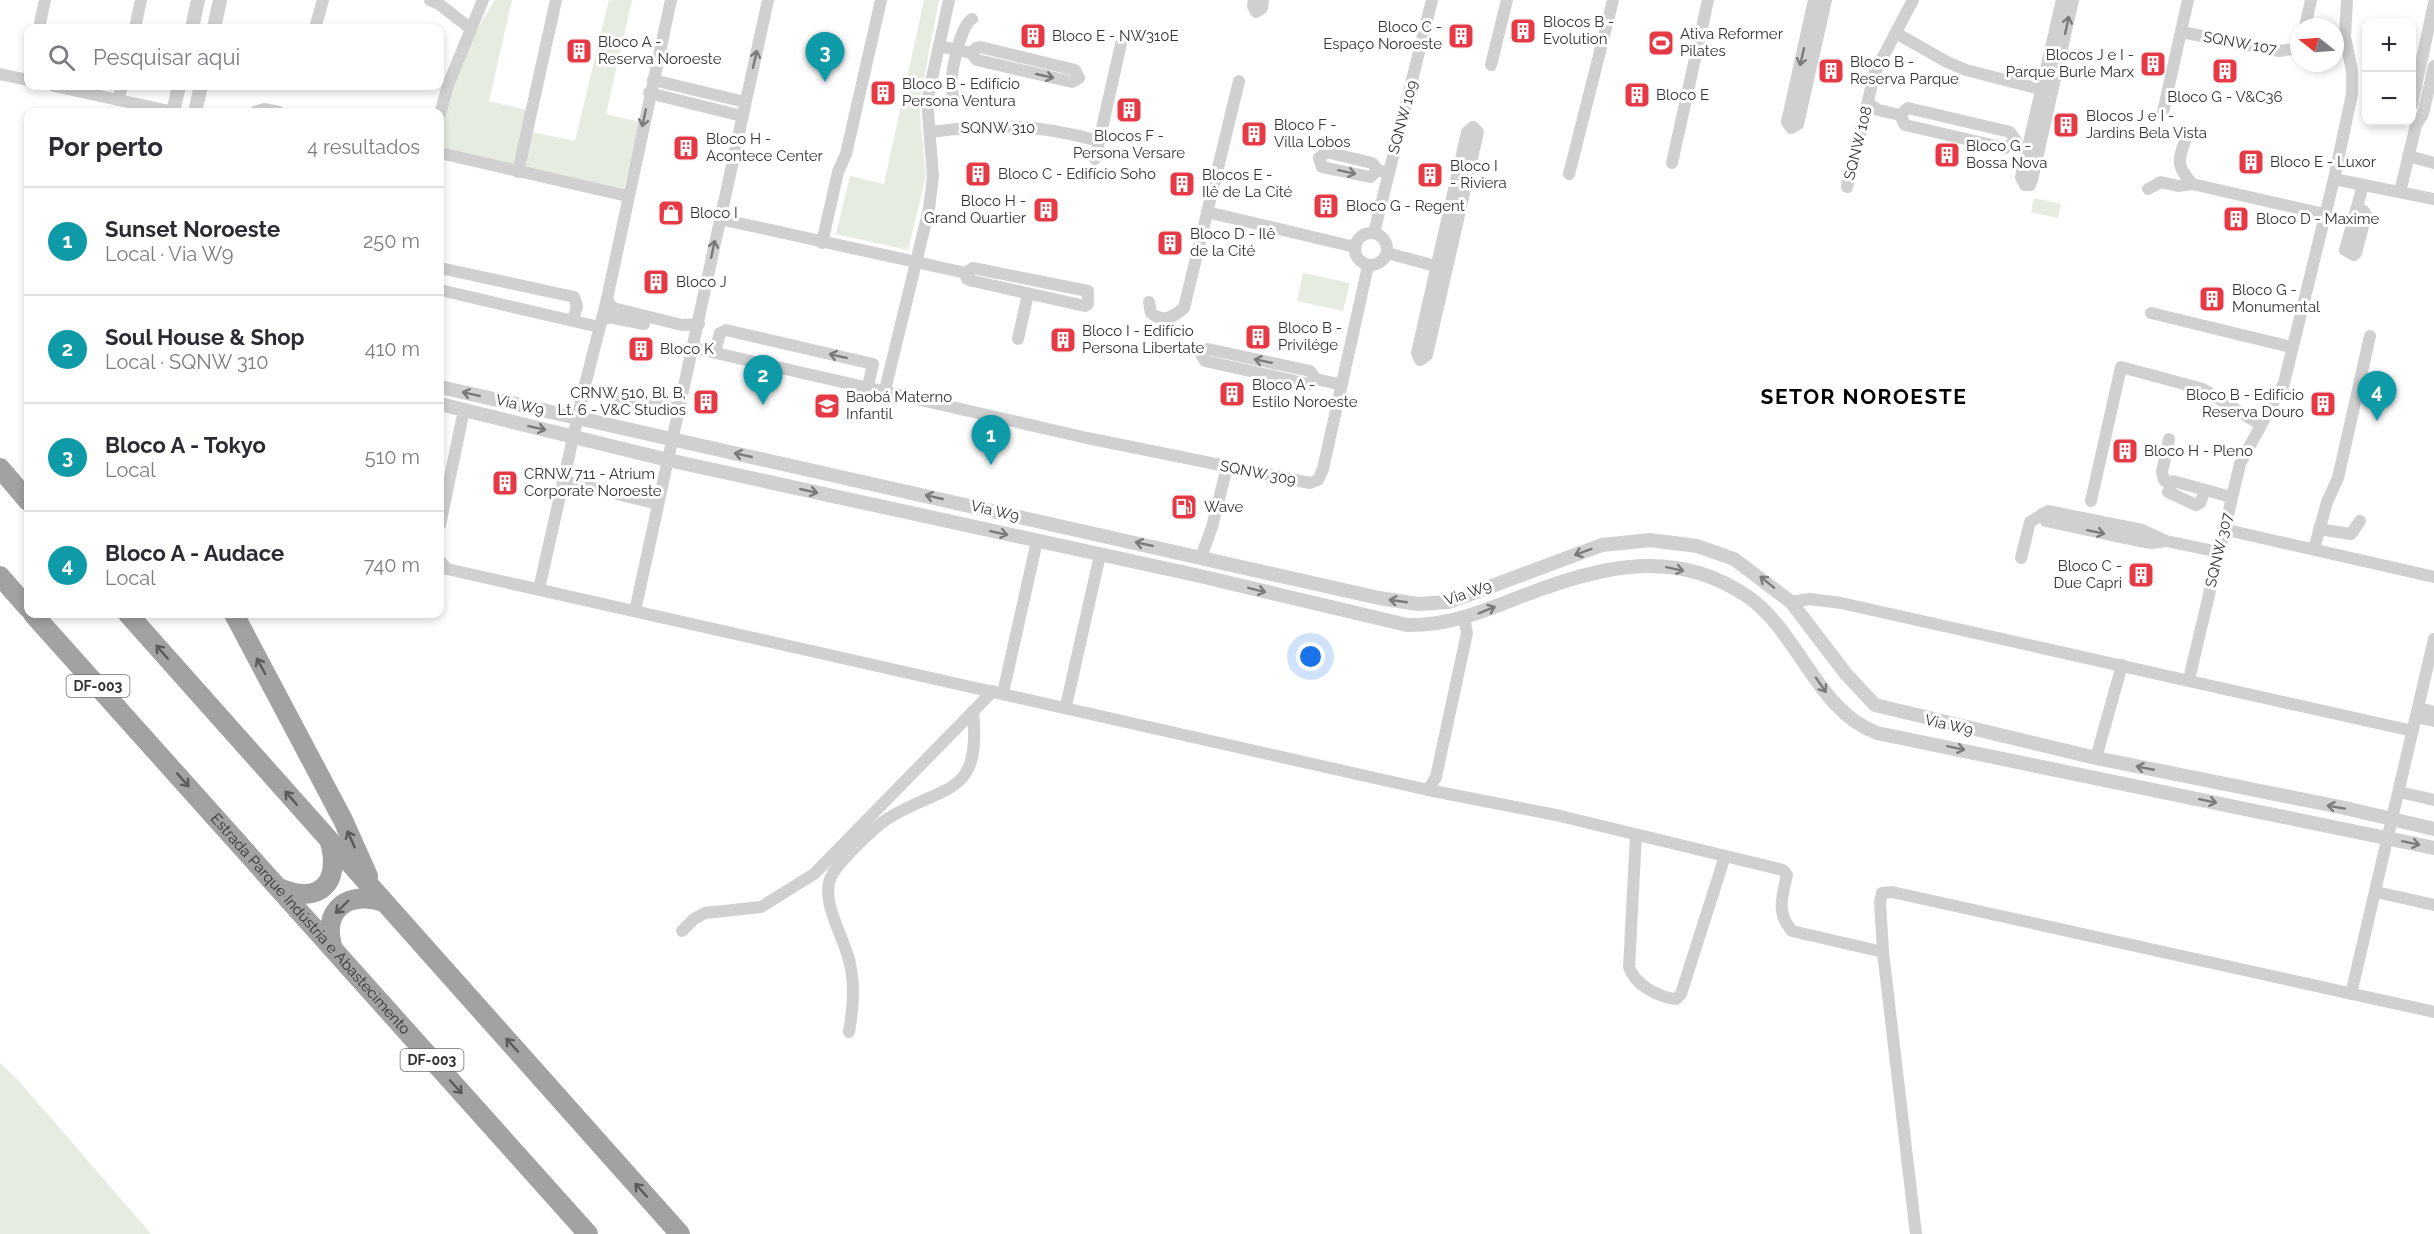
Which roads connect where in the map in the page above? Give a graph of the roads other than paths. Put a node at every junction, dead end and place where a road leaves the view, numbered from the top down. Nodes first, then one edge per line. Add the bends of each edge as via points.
1 (45, 0) edge
2 (141, 0) edge
3 (198, 0) edge
4 (220, 0) edge
5 (323, 0) edge
6 (430, 0) edge
7 (483, 0) edge
8 (556, 0) edge
9 (671, 0) edge
10 (768, 0) edge
11 (881, 0) edge
12 (949, 0) edge
13 (1254, 0) edge
14 (1263, 0) edge
15 (1432, 0) edge
16 (1507, 0) edge
17 (1612, 0) edge
18 (1708, 0) edge
19 (1814, 0) edge
20 (1826, 0) edge
21 (1913, 0) edge
22 (2062, 0) edge
23 (2073, 0) edge
24 (2188, 0) edge
25 (2310, 0) edge
26 (2347, 0) edge
27 (2434, 3) edge
28 (2307, 18) edge
29 (2344, 18) edge
30 (972, 19) dead end
31 (40, 24) edge
32 (136, 24) edge
33 (193, 24) edge
34 (215, 24) edge
35 (316, 24) edge
36 (471, 29) junction
37 (2181, 32) junction
38 (1896, 33) junction
39 (1121, 44) dead end
40 (939, 45) junction
41 (2290, 49) edge
42 (2344, 49) edge
43 (958, 50) junction
44 (971, 53) junction
45 (1491, 65) dead end
46 (2434, 66) edge
47 (24, 77) edge
48 (4, 78) edge
49 (652, 80) junction
50 (1239, 81) dead end
51 (2416, 86) edge
52 (72, 90) edge
53 (121, 90) edge
54 (178, 90) edge
55 (200, 90) edge
56 (2047, 91) junction
57 (649, 93) junction
58 (954, 97) dead end
59 (118, 100) junction
60 (745, 102) junction
61 (1868, 103) junction
62 (155, 108) edge
63 (175, 108) edge
64 (196, 108) edge
65 (442, 108) edge
66 (2163, 112) dead end
67 (1900, 115) junction
68 (742, 116) junction
69 (2416, 119) edge
70 (2413, 126) edge
71 (931, 132) junction
72 (1099, 141) junction
73 (2185, 141) dead end
74 (444, 154) edge
75 (2408, 156) junction
76 (1095, 159) dead end
77 (1672, 163) dead end
78 (2434, 163) edge
79 (518, 172) junction
80 (1569, 174) dead end
81 (2334, 179) junction
82 (2192, 184) junction
83 (2363, 185) junction
84 (1847, 187) dead end
85 (2148, 189) dead end
86 (2400, 192) junction
87 (627, 195) junction
88 (2434, 199) edge
89 (2357, 209) dead end
90 (1207, 212) junction
91 (2324, 214) junction
92 (720, 219) junction
93 (1374, 233) junction
94 (822, 243) junction
95 (1355, 247) junction
96 (1387, 253) junction
97 (915, 262) junction
98 (1368, 266) junction
99 (1441, 267) junction
100 (444, 269) edge
101 (966, 273) junction
102 (444, 291) edge
103 (1028, 294) junction
104 (607, 299) junction
105 (1149, 302) dead end
106 (2151, 313) dead end
107 (573, 320) junction
108 (600, 324) junction
109 (699, 324) junction
110 (2370, 336) dead end
111 (1018, 339) dead end
112 (695, 344) junction
113 (2291, 347) junction
114 (715, 352) junction
115 (1316, 379) junction
116 (1342, 385) junction
117 (868, 386) junction
118 (444, 388) edge
119 (584, 389) junction
120 (885, 390) junction
121 (444, 405) edge
122 (679, 409) junction
123 (464, 410) junction
124 (577, 418) junction
125 (2260, 425) junction
126 (573, 437) junction
127 (673, 439) junction
128 (2169, 439) dead end
129 (668, 460) junction
130 (1227, 467) junction
131 (0, 468) edge
132 (564, 482) junction
133 (24, 496) edge
134 (2231, 497) junction
135 (2091, 501) dead end
136 (658, 504) junction
137 (444, 506) edge
138 (2360, 521) dead end
139 (2223, 529) junction
140 (2319, 529) junction
141 (1037, 542) junction
142 (2314, 549) junction
143 (2219, 552) junction
144 (1100, 555) junction
145 (1202, 557) junction
146 (2021, 558) dead end
147 (444, 566) edge
148 (0, 576) edge
149 (1200, 576) junction
150 (2434, 578) edge
151 (539, 589) junction
152 (1791, 602) junction
153 (24, 603) edge
154 (635, 611) junction
155 (37, 618) edge
156 (132, 618) edge
157 (236, 618) edge
158 (1464, 619) junction
159 (2434, 639) edge
160 (2121, 665) junction
161 (2189, 679) junction
162 (998, 692) junction
163 (1066, 706) junction
164 (973, 711) junction
165 (2434, 712) edge
166 (2417, 713) junction
167 (2434, 721) edge
168 (2413, 731) junction
169 (2096, 758) junction
170 (1428, 790) junction
171 (2399, 792) junction
172 (2434, 800) edge
173 (2393, 821) junction
174 (2434, 829) edge
175 (1636, 835) junction
176 (2389, 838) junction
177 (330, 842) junction
178 (2434, 848) edge
179 (1725, 856) junction
180 (277, 887) junction
181 (2376, 892) junction
182 (380, 897) junction
183 (2434, 905) edge
184 (682, 931) dead end
185 (333, 949) junction
186 (1883, 952) junction
187 (2351, 994) junction
188 (2434, 1012) edge
189 (849, 1032) dead end
190 (588, 1234) edge
191 (680, 1234) edge
192 (1916, 1234) edge

1 - 31 street
2 - 32 street
3 - 33 street
4 - 34 street
5 - 35 street
6 - 36 street
7 - 36 street
8 - 79 street
9 - 49 street
60 -> 10 street
11 - 94 street
12 - 40 street
13 - 14 street via 1256,12 1262,8
15 - 93 street, SQNW 109 via 1383,171
16 - 45 street
17 - 80 street
18 - 77 street
19 -> 20 street via 1787,122 1791,128 1798,124
21 - 38 street, SQNW 108
22 - 56 street
56 -> 23 street
24 - 37 street
25 - 28 street
26 - 29 street
27 - 51 street
30 - 43 street via 964,26
36 - 65 street
37 - 41 street, SQNW 107 via 2279,51
37 - 66 street
38 - 56 street via 1966,70
38 - 61 street, SQNW 108 via 1879,62
39 - 72 street
40 - 43 street
40 - 71 street via 927,101
42 - 81 street via 2352,71 2352,94
43 - 44 street
43 - 58 street via 950,86
44 -> 44 street via 977,60 1072,82 1079,78 1075,70 980,47
46 - 69 street via 2423,114
47 - 48 street
49 - 57 street
49 - 60 street
50 - 90 street
52 - 59 street
53 - 59 street
54 - 63 street
55 - 64 street
56 - 56 street via 2021,177 2025,185 2032,180
57 - 68 street
57 -> 87 street
59 - 62 street
60 - 68 street
61 - 67 street via 1878,110
61 - 84 street, SQNW 108
67 - 67 street via 1905,125 2005,148 2016,141 2010,132 1908,108
68 - 92 street
70 - 75 street
71 - 72 street, SQNW 310 via 1030,125
71 - 97 street via 933,176 929,209
72 - 76 street
73 - 82 street via 2179,164
74 - 79 street
75 - 78 street
75 - 86 street
79 - 87 street
81 - 83 street
81 - 91 street
82 - 85 street via 2162,182
82 - 91 street
83 - 86 street
83 - 89 street
86 - 88 street
87 - 104 street
90 - 95 street
90 - 105 street via 1184,308 1172,318 1162,319 1151,313
91 - 113 street, SQNW 307
92 - 94 street
109 -> 92 street
93 - 95 street via 1364,234
93 - 96 street via 1385,241
94 - 97 street
95 - 98 street via 1358,259
96 - 98 street via 1381,262
96 - 99 street
97 - 101 street
97 - 120 street
98 - 116 street, SQNW 309
99 - 99 street via 1417,353 1420,360 1427,355
99 - 99 street via 1478,132 1473,127 1467,132
100 - 107 street via 574,297 577,306
101 - 103 street via 967,279
101 - 103 street via 973,268 1053,282 1090,293 1085,306
102 - 107 street
103 - 111 street
104 - 108 street
104 - 109 street via 612,308 682,325
106 - 113 street
107 - 108 street
108 - 112 street via 615,318 681,333
108 - 119 street
109 - 112 street
110 - 140 street via 2338,478
112 - 114 street
112 - 122 street
113 - 125 street, SQNW 307 via 2284,383
114 - 117 street
117 -> 114 street via 873,364 726,330 720,333
115 -> 115 street via 1310,371 1238,355 1208,349 1201,354 1205,361 1308,384
115 - 116 street
116 - 130 street, SQNW 309 via 1318,480 1310,483
117 - 120 street
124 -> 118 street, Via W9
119 - 122 street
119 - 124 street
120 - 130 street, SQNW 309
121 - 123 street, Via W9
122 - 127 street
123 -> 126 street, Via W9
123 - 137 street
124 - 126 street
124 - 127 street, Via W9
125 - 134 street, SQNW 307 via 2240,464
125 - 135 street via 2203,389 2121,367
126 - 129 street, Via W9
126 - 132 street
127 - 129 street
145 -> 127 street, Via W9
128 - 134 street via 2164,480
129 - 136 street
129 -> 141 street, Via W9
130 - 145 street
131 - 133 highway
132 - 136 street
132 - 151 street
134 - 139 street, SQNW 307
136 - 154 street
138 - 140 street via 2351,534
139 - 142 street
139 - 143 street, SQNW 307
140 - 142 street
141 - 144 street, Via W9
141 - 162 street
142 - 150 street
143 - 146 street via 2166,541 2142,530 2048,511 2030,522
143 - 161 street, SQNW 307
144 - 149 street, Via W9
144 - 163 street
145 - 149 street
152 -> 145 street, Via W9 via 1734,559 1697,546 1650,540 1602,545 1449,602 1418,604
147 - 151 street
148 - 153 highway
149 -> 158 street, Via W9 via 1407,625
151 - 154 street
152 - 160 street via 1810,599 1841,603
152 - 169 street, Via W9 via 1875,705
154 - 162 street
155 -> 180 highway, Estrada Parque Indústria e Abastecimento / DF-003
177 -> 156 highway
182 -> 157 highway
158 - 170 street via 1467,633 1437,770
158 -> 176 street, Via W9 via 1554,584 1620,567 1653,564 1709,576 1750,598 1778,622 1827,693 1860,726 1877,733
159 - 166 street
160 - 161 street
160 - 169 street
161 - 168 street
162 - 163 street
162 - 164 street
163 - 170 street
164 - 184 street via 814,874 761,907 705,913
164 - 189 street via 974,753 963,777 943,794 878,826 833,873 828,885 827,897 851,966
165 - 166 street
166 - 167 street
166 - 168 street
168 - 171 street
173 -> 169 street, Via W9
170 - 175 street
171 - 172 street
171 - 173 street
173 - 174 street, Via W9
173 - 176 street
175 - 179 street
175 - 179 street via 1629,967 1638,983 1670,998 1681,994
176 -> 178 street, Via W9
176 - 181 street
177 - 180 highway via 335,862 332,876 323,888 295,895
177 - 182 highway
179 - 186 street via 1783,870 1787,875 1780,905 1783,921 1792,931
180 - 185 highway, Estrada Parque Indústria e Abastecimento / DF-003
181 - 183 street
181 - 187 street
182 -> 185 highway via 362,897 339,907 329,930
191 -> 182 highway
185 -> 190 highway, Estrada Parque Indústria e Abastecimento / DF-003
186 - 187 street via 1880,902 1882,893 1892,892
186 - 192 street
187 - 188 street

